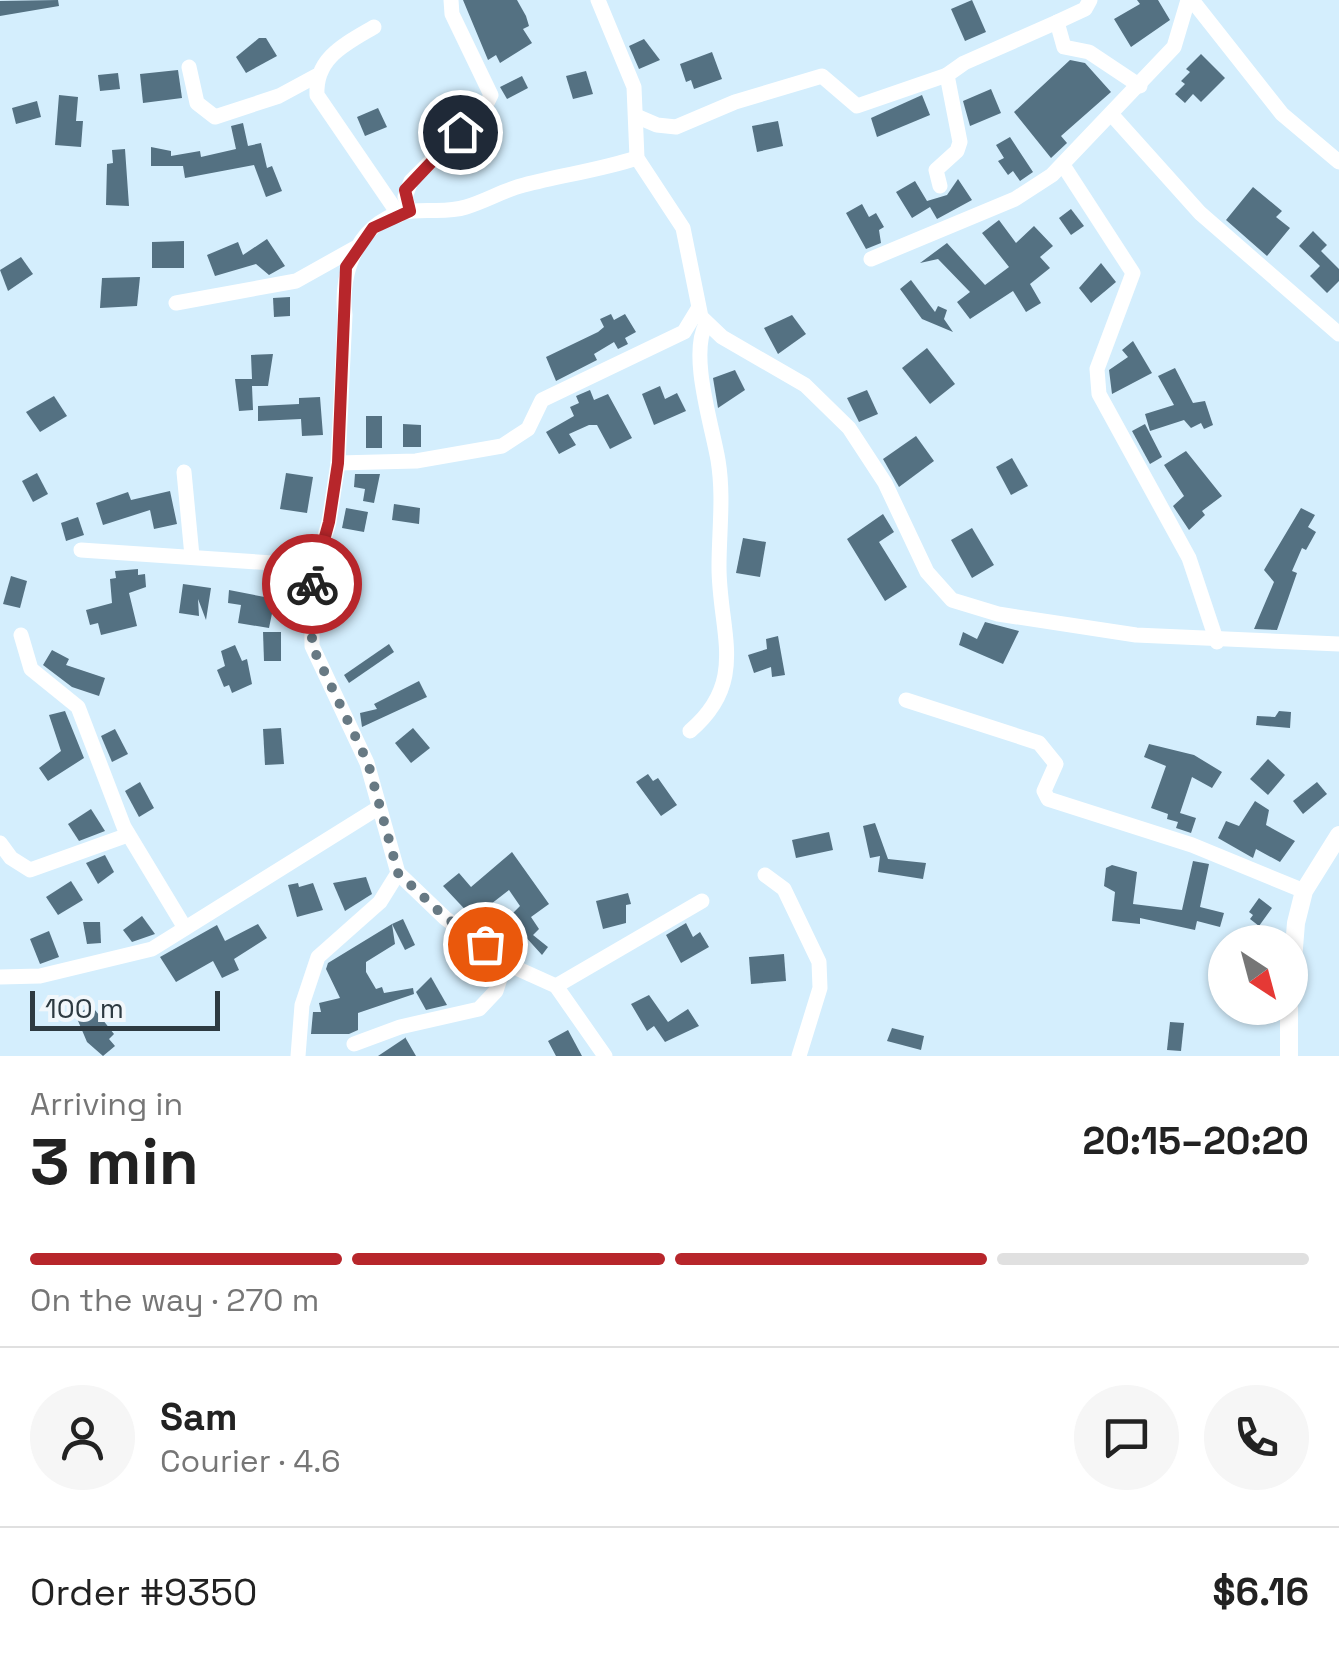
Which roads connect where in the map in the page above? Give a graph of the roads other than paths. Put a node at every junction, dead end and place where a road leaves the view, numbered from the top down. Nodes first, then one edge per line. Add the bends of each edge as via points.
1 (451, 0) edge
2 (598, 0) edge
3 (1090, 0) edge
4 (1190, 0) edge
5 (1057, 22) junction
6 (374, 28) dead end
7 (189, 67) dead end
8 (316, 76) junction
9 (947, 76) junction
10 (1140, 86) junction
11 (1112, 115) junction
12 (636, 116) junction
13 (637, 158) junction
14 (1339, 162) edge
15 (1062, 164) junction
16 (940, 186) dead end
17 (404, 213) junction
18 (358, 246) junction
19 (872, 258) dead end
20 (176, 303) dead end
21 (702, 316) junction
22 (1339, 334) edge
23 (338, 463) junction
24 (184, 472) dead end
25 (80, 550) dead end
26 (192, 556) junction
27 (316, 566) junction
28 (21, 636) dead end
29 (1217, 642) junction
30 (1339, 644) edge
31 (906, 700) dead end
32 (690, 731) dead end
33 (378, 808) junction
34 (1339, 835) edge
35 (128, 836) junction
36 (0, 843) edge
37 (398, 873) junction
38 (765, 876) dead end
39 (1304, 891) junction
40 (702, 901) dead end
41 (1296, 925) edge
42 (185, 928) junction
43 (505, 963) junction
44 (0, 977) edge
45 (556, 986) junction
46 (1289, 1025) edge
47 (354, 1044) dead end
48 (298, 1056) edge
49 (604, 1056) edge
50 (800, 1056) edge
51 (1289, 1056) edge

1 - 17 street via 491,95 405,190
2 - 12 street via 634,87
3 - 5 street
4 - 10 street via 1174,47
4 - 14 street via 1282,114
5 - 9 street via 964,62
5 - 10 street via 1068,50 1089,52
6 - 8 street via 337,48
7 - 8 street via 197,103 215,117
8 - 17 street via 318,95
9 - 12 street via 857,106 822,76 676,127
9 - 16 street via 960,142 936,170
10 - 11 street
11 - 15 street
11 - 22 street via 1200,213
12 - 13 street
13 - 17 street via 523,185 460,209
13 - 21 street via 684,228
15 - 19 street via 1015,199
15 - 29 street via 1133,274 1097,369 1099,394 1189,558
17 - 18 street via 373,228
18 - 20 street via 296,281
18 - 23 street via 342,290
21 - 23 street via 684,332 542,400 528,429 502,446 416,461
21 - 29 street via 804,385 849,428 886,483 927,572 952,600 998,614
21 - 32 street via 699,352 719,465 718,570 729,654 720,699
23 - 27 street
24 - 26 street
25 - 26 street
26 - 27 street
27 - 33 street via 312,646 368,763
28 - 35 street via 31,669 78,707
29 - 30 street
31 - 39 street via 1038,743 1056,764 1044,791 1048,799 1192,845
33 - 37 street
33 - 42 street
34 - 39 street
35 - 36 street via 30,870
35 - 42 street
37 - 43 street
37 - 48 street via 380,902 318,957 302,1004
38 - 50 street via 784,889 818,962 820,988
39 - 41 street
40 - 45 street
42 - 44 street via 140,954 40,976
43 - 45 street
43 - 47 street via 496,992 478,1009
45 - 49 street
46 - 51 street

